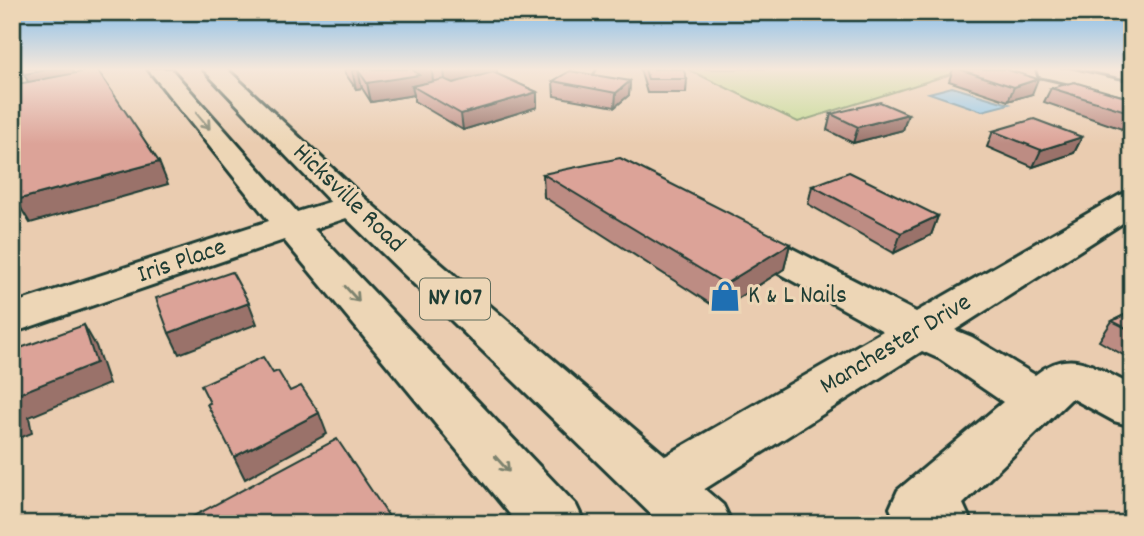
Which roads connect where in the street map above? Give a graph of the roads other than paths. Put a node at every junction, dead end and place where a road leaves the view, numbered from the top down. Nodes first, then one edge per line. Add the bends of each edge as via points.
1 (180, 94) edge
2 (247, 94) edge
3 (1132, 202) edge
4 (352, 205) junction
5 (291, 226) junction
6 (731, 232) edge
7 (12, 319) edge
8 (918, 331) junction
9 (1038, 401) junction
10 (1132, 407) edge
11 (661, 487) junction
12 (555, 524) edge
13 (702, 524) edge
14 (942, 524) edge

1 -> 5 street, Hicksville Road
2 - 4 street, Hicksville Road / NY 107
3 - 8 street, Manchester Drive
4 - 5 street, Iris Place
4 - 11 street, Hicksville Road / NY 107
5 - 7 street, Iris Place
5 -> 12 street, Hicksville Road
6 - 8 street
8 - 9 street via 956,348
8 - 11 street, Manchester Drive
9 - 10 street via 1067,374
9 - 14 street via 919,508
11 - 13 street, Hicksville Road / NY 107

